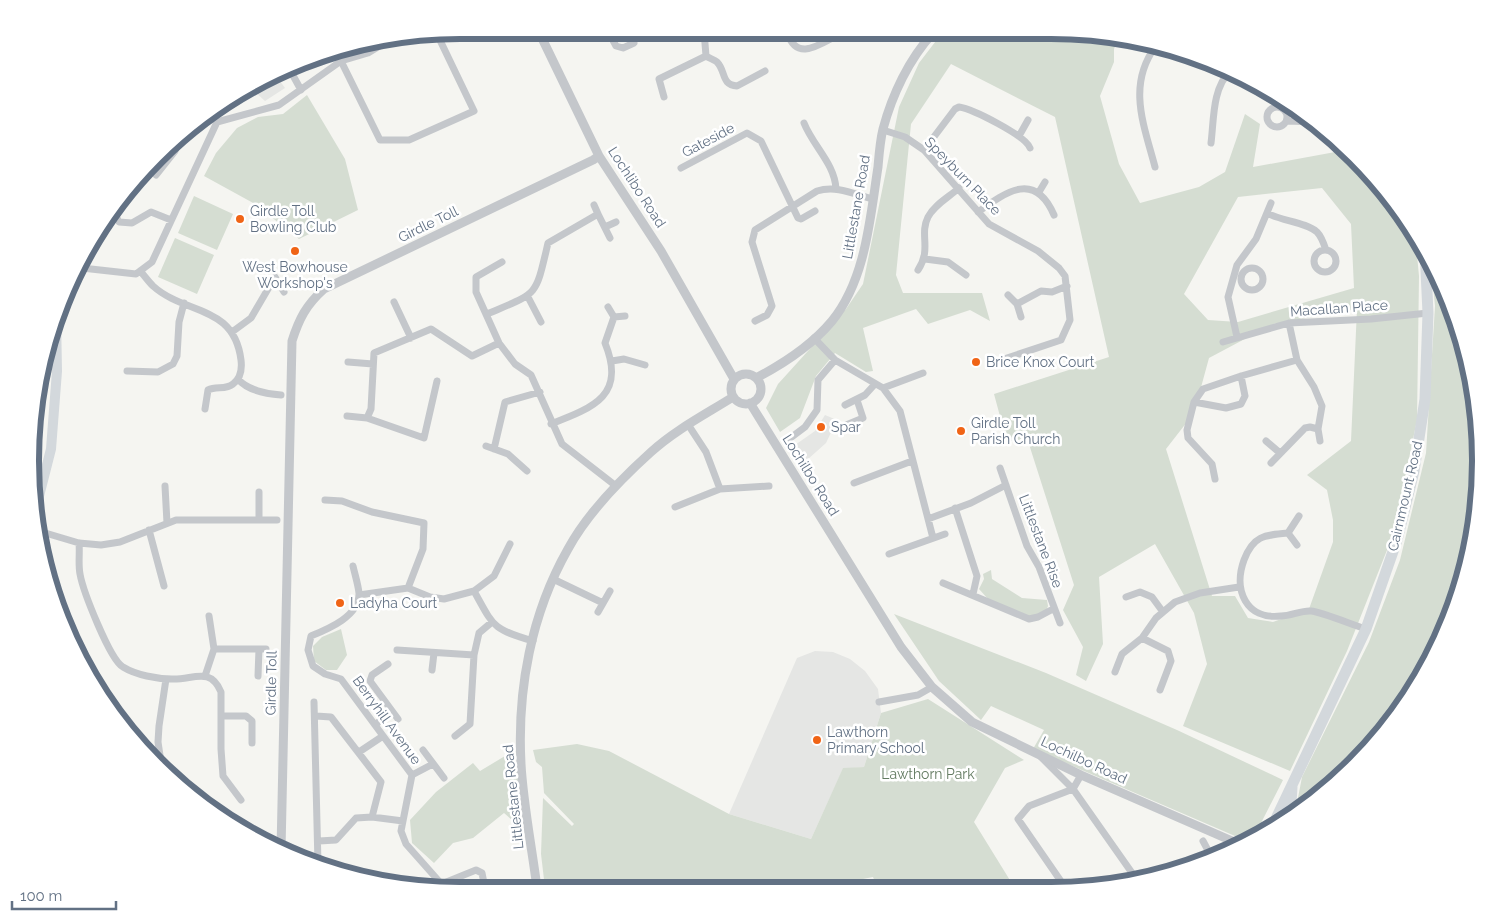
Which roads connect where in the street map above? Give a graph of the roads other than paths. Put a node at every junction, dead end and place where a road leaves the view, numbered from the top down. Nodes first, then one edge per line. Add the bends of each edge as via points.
1 (542, 39) edge
2 (612, 39) edge
3 (705, 39) edge
4 (790, 39) edge
5 (829, 39) edge
6 (929, 39) edge
7 (440, 40) edge
8 (634, 43) dead end
9 (375, 48) edge
10 (1151, 51) edge
11 (706, 56) junction
12 (341, 61) junction
13 (765, 71) dead end
14 (292, 74) edge
15 (1224, 76) edge
16 (301, 90) junction
17 (664, 97) dead end
18 (1279, 106) edge
19 (1286, 111) edge
20 (215, 118) edge
21 (1028, 120) dead end
22 (1287, 121) junction
23 (1301, 121) edge
24 (217, 122) junction
25 (804, 123) dead end
26 (883, 130) junction
27 (1019, 136) junction
28 (1211, 143) dead end
29 (176, 148) edge
30 (1030, 148) dead end
31 (924, 150) junction
32 (599, 156) junction
33 (1155, 167) dead end
34 (682, 168) dead end
35 (156, 176) dead end
36 (1044, 182) dead end
37 (959, 188) junction
38 (836, 189) junction
39 (1039, 192) junction
40 (873, 199) junction
41 (1271, 204) dead end
42 (594, 205) dead end
43 (793, 206) junction
44 (815, 211) dead end
45 (978, 212) junction
46 (1267, 213) junction
47 (598, 214) junction
48 (1054, 215) dead end
49 (117, 217) edge
50 (171, 220) junction
51 (616, 222) dead end
52 (605, 227) junction
53 (610, 238) dead end
54 (1326, 250) dead end
55 (926, 259) junction
56 (502, 262) dead end
57 (1237, 265) junction
58 (85, 268) edge
59 (1426, 268) edge
60 (918, 270) dead end
61 (140, 271) junction
62 (1244, 271) dead end
63 (966, 275) dead end
64 (1067, 286) junction
65 (284, 292) dead end
66 (1008, 295) dead end
67 (528, 297) junction
68 (394, 302) dead end
69 (184, 303) junction
70 (1017, 304) junction
71 (608, 307) dead end
72 (1428, 313) junction
73 (487, 314) junction
74 (625, 316) dead end
75 (614, 317) junction
76 (1021, 317) dead end
77 (755, 321) dead end
78 (541, 322) dead end
79 (1289, 323) junction
80 (232, 332) junction
81 (1237, 337) junction
82 (411, 338) junction
83 (814, 338) junction
84 (56, 340) edge
85 (1223, 342) dead end
86 (499, 343) junction
87 (1004, 359) dead end
88 (835, 360) junction
89 (1297, 360) junction
90 (612, 361) junction
91 (348, 362) dead end
92 (373, 364) junction
93 (645, 365) dead end
94 (127, 371) dead end
95 (923, 373) dead end
96 (738, 376) junction
97 (1241, 376) junction
98 (238, 379) junction
99 (437, 381) dead end
100 (758, 382) junction
101 (875, 384) junction
102 (882, 388) junction
103 (540, 392) junction
104 (281, 395) dead end
105 (733, 397) junction
106 (858, 400) junction
107 (1194, 402) junction
108 (750, 403) junction
109 (845, 405) dead end
110 (205, 409) dead end
111 (347, 416) dead end
112 (367, 418) junction
113 (551, 424) junction
114 (689, 426) junction
115 (839, 428) dead end
116 (1318, 429) junction
117 (789, 439) dead end
118 (1266, 441) dead end
119 (1320, 441) dead end
120 (486, 446) dead end
121 (494, 449) junction
122 (1280, 453) junction
123 (912, 462) junction
124 (1271, 463) dead end
125 (1000, 468) dead end
126 (527, 471) dead end
127 (1215, 479) dead end
128 (854, 483) dead end
129 (1006, 485) junction
130 (165, 486) dead end
131 (616, 486) junction
132 (769, 486) dead end
133 (720, 489) junction
134 (40, 491) edge
135 (259, 492) dead end
136 (326, 500) dead end
137 (675, 507) dead end
138 (955, 508) junction
139 (1299, 516) dead end
140 (928, 519) junction
141 (259, 520) junction
142 (276, 520) dead end
143 (167, 523) junction
144 (149, 530) junction
145 (45, 533) edge
146 (1288, 533) junction
147 (945, 534) dead end
148 (933, 538) junction
149 (80, 543) junction
150 (510, 544) dead end
151 (1297, 545) dead end
152 (889, 554) dead end
153 (353, 566) dead end
154 (554, 579) junction
155 (943, 583) dead end
156 (164, 586) dead end
157 (1239, 587) junction
158 (408, 588) junction
159 (474, 591) junction
160 (610, 591) dead end
161 (973, 594) junction
162 (359, 595) junction
163 (1126, 597) dead end
164 (603, 603) junction
165 (1053, 609) junction
166 (598, 612) dead end
167 (1162, 612) junction
168 (208, 616) dead end
169 (492, 622) junction
170 (1060, 623) dead end
171 (1366, 629) junction
172 (1142, 638) junction
173 (533, 641) junction
174 (214, 649) junction
175 (398, 650) dead end
176 (434, 653) junction
177 (474, 655) junction
178 (388, 664) dead end
179 (432, 670) dead end
180 (1114, 672) dead end
181 (205, 676) junction
182 (258, 676) dead end
183 (166, 679) junction
184 (932, 687) junction
185 (1160, 690) dead end
186 (314, 702) dead end
187 (879, 702) dead end
188 (392, 711) junction
189 (222, 716) junction
190 (316, 716) junction
191 (398, 719) dead end
192 (375, 725) junction
193 (383, 736) junction
194 (455, 736) dead end
195 (252, 743) dead end
196 (423, 750) dead end
197 (359, 752) junction
198 (1037, 754) junction
199 (160, 757) edge
200 (433, 764) junction
201 (412, 775) junction
202 (1081, 775) junction
203 (444, 778) dead end
204 (1293, 783) junction
205 (1073, 789) junction
206 (241, 800) dead end
207 (1292, 806) edge
208 (1277, 816) edge
209 (372, 817) junction
210 (403, 821) junction
211 (1202, 840) dead end
212 (319, 841) junction
213 (1231, 841) edge
214 (281, 842) edge
215 (1208, 851) edge
216 (318, 857) edge
217 (1133, 874) edge
218 (440, 881) edge
219 (453, 882) edge
220 (484, 882) edge
221 (536, 882) edge
222 (1061, 882) edge

1 - 32 street, Lochlibo Road
2 - 8 street via 616,46 624,48
3 - 11 street
4 - 5 street via 792,45 801,50
6 - 26 street, Littlestane Road via 907,68
7 - 12 street via 474,110 409,140 380,140
9 - 12 street
10 - 33 street via 1145,60 1138,87 1141,117
11 - 13 street via 717,62 727,83 732,86
11 - 17 street via 658,79
12 - 16 street
14 - 16 street
15 - 28 street via 1216,101
16 - 24 street via 279,105
18 - 22 street via 1272,108 1267,119 1275,127 1283,126
19 - 22 street
20 - 24 street
21 - 27 street
22 - 23 street
24 - 50 street
25 - 38 street via 836,175
26 - 31 street, Speyburn Place via 905,136
26 - 40 street, Littlestane Road
27 - 30 street
27 - 31 street via 959,107
29 - 35 street
31 - 37 street, Speyburn Place
32 - 96 street, Lochlibo Road
32 - 214 street, Girdle Toll via 324,290 305,309 292,342
34 - 43 street, Gateside via 748,133 754,135 761,141
36 - 39 street
37 - 45 street, Speyburn Place
37 - 55 street via 932,209 926,220
38 - 40 street
38 - 43 street via 817,191
39 - 45 street via 1024,188 1013,190
39 - 48 street
40 - 83 street, Littlestane Road via 863,255 849,293 832,321
41 - 46 street
42 - 47 street
43 - 44 street, Gateside via 801,219
43 - 77 street via 752,234 772,306 767,315
45 - 64 street, Speyburn Place via 989,224 1059,268
46 - 54 street via 1318,232
46 - 57 street via 1256,239
47 - 52 street
47 - 67 street via 548,242 539,282
49 - 50 street via 119,222 132,223 150,212
50 - 61 street via 152,262
51 - 52 street
52 - 53 street
55 - 60 street
55 - 63 street via 948,262
56 - 73 street via 476,276 474,281
57 - 62 street
57 - 81 street via 1228,297
58 - 61 street via 136,274
59 - 72 main road, Cairnmount Road
61 - 69 street via 152,285
64 - 70 street via 1052,292 1041,291
64 - 87 street, Speyburn Place via 1070,320 1061,340
65 - 80 street via 275,277 251,318
66 - 70 street
67 - 73 street
67 - 78 street
68 - 82 street
69 - 80 street via 215,316
69 - 94 street via 173,364 158,372
70 - 76 street
71 - 75 street
72 - 79 street, Macallan Place
72 - 171 main road, Cairnmount Road via 1425,399 1414,471 1397,540
73 - 86 street
74 - 75 street
75 - 90 street via 605,343
79 - 81 street, Macallan Place
79 - 89 street
80 - 98 street via 242,363
81 - 85 street, Macallan Place
82 - 86 street via 431,329 472,356
82 - 92 street via 374,353
83 - 88 street
83 - 100 street, Littlestane Road
84 - 134 main road via 51,449
86 - 103 street via 515,364 531,375
88 - 101 street
88 - 117 street via 818,380 817,410 805,427
89 - 97 street
89 - 116 street via 1322,406
90 - 93 street via 624,359
90 - 113 street via 611,381 596,402 584,411
91 - 92 street
92 - 112 street via 371,409
95 - 102 street
96 - 100 street via 747,374
96 - 105 street via 731,390
97 - 107 street via 1203,389
97 - 107 street via 1245,396 1241,404 1226,408
98 - 104 street via 243,385 267,394
98 - 110 street via 227,388 208,390
99 - 112 street via 424,438
100 - 108 street via 758,398
101 - 102 street
101 - 106 street
102 - 123 street via 900,411
103 - 113 street
103 - 121 street via 505,402
105 - 108 street via 740,403
105 - 114 street, Littlestane Road
106 - 109 street
106 - 115 street via 863,418
107 - 127 street via 1188,438 1212,464
108 - 184 street, Lochilbo Road via 901,647
111 - 112 street
113 - 131 street via 562,444
114 - 131 street, Littlestane Road via 653,450
114 - 133 street via 706,452
116 - 119 street
116 - 122 street via 1305,428
118 - 122 street
120 - 121 street
121 - 126 street via 508,454
122 - 124 street
123 - 128 street
123 - 140 street
125 - 129 street, Littlestane Rise
129 - 138 street, Littlestane Rise
129 - 165 street, Littlestane Rise
130 - 143 street
131 - 154 street, Littlestane Road via 568,548
132 - 133 street
133 - 137 street
135 - 141 street
136 - 158 street via 342,501 372,512 424,523 423,549
138 - 140 street, Littlestane Rise
138 - 161 street via 977,576
139 - 146 street
140 - 148 street
141 - 142 street
141 - 143 street via 176,520
143 - 144 street
144 - 149 street via 112,544
144 - 156 street
145 - 149 street
146 - 151 street
146 - 157 street via 1263,536 1250,546 1242,563
147 - 148 street
148 - 152 street
149 - 183 street via 80,574 116,663 133,672
150 - 159 street via 494,576
153 - 162 street
154 - 164 street
154 - 173 street, Littlestane Road via 540,610
155 - 161 street
157 - 167 street via 1200,593 1175,602
157 - 171 street via 1245,602 1261,614 1280,617 1311,611
158 - 159 street via 444,599
158 - 162 street
159 - 169 street
160 - 164 street
161 - 165 street via 1029,618
162 - 192 street, Berryhill Avenue via 352,610 338,624 311,636 308,650 313,666 325,674 341,678
163 - 167 street via 1140,592 1152,597
164 - 166 street
165 - 170 street, Littlestane Rise
167 - 172 street
168 - 174 street
169 - 173 street via 504,633
169 - 177 street via 479,633
171 - 204 main road, Cairnmount Road
172 - 180 street via 1122,654
172 - 185 street via 1168,651 1171,660
173 - 221 street, Littlestane Road via 522,692 521,765
174 - 181 street
174 - 182 street via 262,649
175 - 176 street
176 - 177 street
176 - 179 street
177 - 194 street via 470,724
178 - 188 street via 372,675 370,681
181 - 183 street
181 - 189 street via 218,685 221,692
183 - 199 street via 158,726
184 - 187 street via 918,695
184 - 198 street, Lochilbo Road via 972,722
186 - 190 street
188 - 191 street
188 - 192 street
189 - 195 street via 246,716 252,721
189 - 206 street via 223,776
190 - 197 street via 331,718
190 - 212 street via 316,824
192 - 193 street, Berryhill Avenue
193 - 197 street
193 - 201 street, Berryhill Avenue
196 - 200 street
197 - 209 street via 381,782
198 - 202 street, Lochilbo Road
198 - 205 street
200 - 201 street
200 - 203 street
201 - 210 street, Berryhill Avenue
202 - 205 street
202 - 213 street, Lochilbo Road
204 - 207 main road, Cairnmount Road
204 - 208 main road, Cairnmount Road
205 - 217 street
205 - 222 street via 1029,806 1018,819
209 - 210 street
209 - 212 street via 356,818 336,840
210 - 218 street, Berryhill Avenue via 406,844
211 - 215 street
212 - 216 street
219 - 220 street via 476,870 482,872

